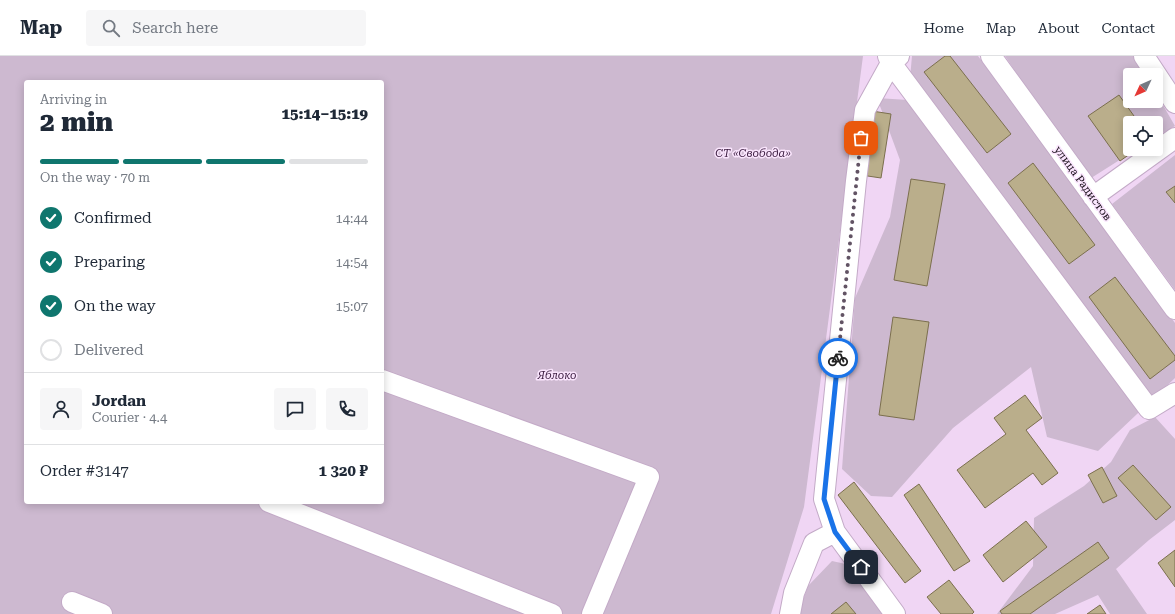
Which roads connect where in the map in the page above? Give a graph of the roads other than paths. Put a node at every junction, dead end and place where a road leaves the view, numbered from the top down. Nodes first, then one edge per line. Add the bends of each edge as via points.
1 (990, 56) edge
2 (1144, 56) edge
3 (893, 58) edge
4 (1175, 103) edge
5 (1175, 138) edge
6 (1093, 197) junction
7 (1175, 309) edge
8 (384, 381) edge
9 (1175, 393) edge
10 (274, 504) edge
11 (835, 532) junction
12 (72, 602) dead end
13 (102, 614) edge
14 (552, 614) edge
15 (592, 614) edge
16 (790, 614) edge
17 (895, 614) edge

1 - 6 street, улица Радистов
2 - 4 street
3 - 9 street via 1148,409
3 - 11 street via 865,110 856,181 824,499
5 - 6 street
6 - 7 street, улица Радистов
8 - 15 street via 649,477
10 - 14 street
11 - 16 street via 814,543 794,592
11 - 17 street
12 - 13 street

